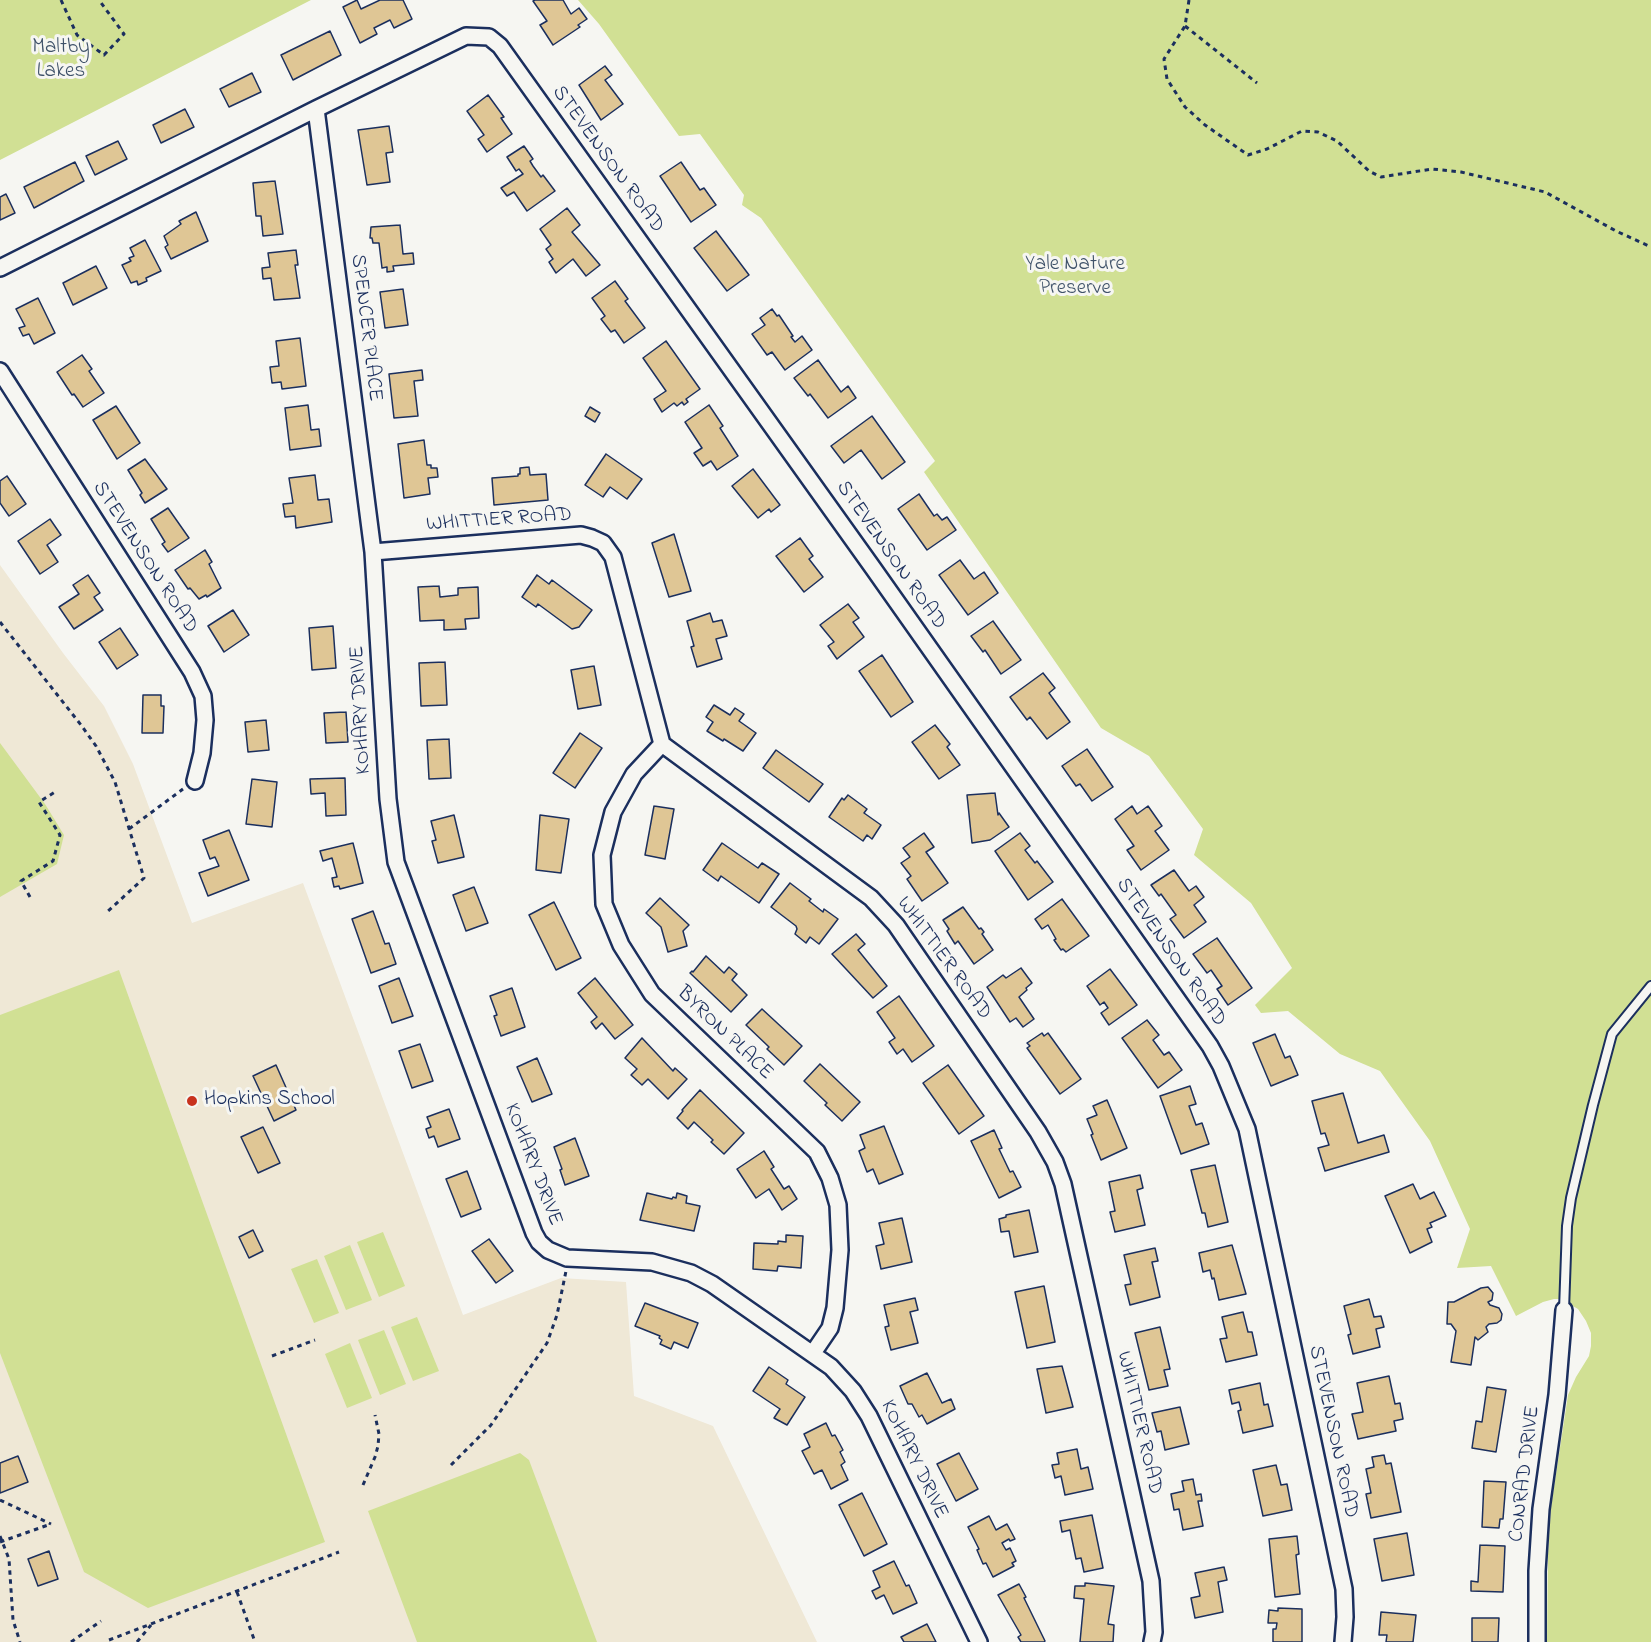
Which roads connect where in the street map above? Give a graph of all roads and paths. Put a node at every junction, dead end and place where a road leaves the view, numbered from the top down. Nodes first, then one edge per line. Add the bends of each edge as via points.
1 (61, 0) edge
2 (99, 0) edge
3 (1188, 0) edge
4 (1185, 26) junction
5 (1257, 83) dead end
6 (316, 109) junction
7 (1651, 247) edge
8 (0, 268) edge
9 (0, 371) edge
10 (373, 552) junction
11 (0, 622) edge
12 (662, 744) junction
13 (195, 781) joint
14 (56, 792) dead end
15 (129, 829) junction
16 (30, 897) dead end
17 (106, 913) dead end
18 (1651, 986) edge
19 (567, 1258) junction
20 (1564, 1310) joint
21 (315, 1340) dead end
22 (813, 1353) junction
23 (272, 1356) dead end
24 (375, 1415) dead end
25 (451, 1465) dead end
26 (363, 1485) dead end
27 (0, 1500) edge
28 (0, 1536) edge
29 (1, 1542) edge
30 (339, 1552) dead end
31 (237, 1592) junction
32 (101, 1621) dead end
33 (153, 1623) junction
34 (109, 1640) dead end
35 (20, 1642) edge
36 (71, 1642) edge
37 (137, 1642) edge
38 (255, 1642) edge
39 (979, 1642) edge
40 (1152, 1642) edge
41 (1343, 1642) edge
42 (1537, 1642) edge

1 - 2 path via 77,35 105,55 124,34
3 - 4 path
4 - 5 path
4 - 7 path via 1164,60 1167,79 1204,125 1248,155 1302,131 1318,132 1337,141 1381,177 1432,169 1545,192
6 - 8 street, STEVENSON ROAD
6 - 10 street, SPENCER PLACE
6 - 41 street, STEVENSON ROAD via 466,36 489,37 500,46 1210,1046 1247,1128 1344,1589
9 - 13 street, STEVENSON ROAD via 192,672 203,696 205,720
10 - 12 street, WHITTIER ROAD via 581,536 603,543 613,557
10 - 19 street, KOHARY DRIVE via 388,799 396,862 534,1233 548,1250
11 - 15 path via 96,746 114,782
12 - 22 street, BYRON PLACE via 634,774 613,812 602,855 604,904 621,945 652,994 817,1152 831,1178 838,1205 840,1250 835,1308 830,1328
12 - 40 street, WHITTIER ROAD via 871,898 896,925 1055,1162 1151,1581
13 - 15 path
14 - 16 path via 39,802 60,835 58,844 53,861 21,881
15 - 17 path via 144,878
18 - 20 lane via 1612,1034 1571,1198
19 - 22 street, KOHARY DRIVE via 652,1262 691,1273
19 - 25 path via 557,1315 547,1342 491,1425
20 - 42 street, CONRAD DRIVE via 1541,1509
21 - 23 path
22 - 39 street, KOHARY DRIVE via 844,1379 869,1416
24 - 26 path via 378,1446
27 - 29 path via 51,1524
28 - 29 path
29 - 35 path via 9,1559 13,1620
30 - 31 path
31 - 33 path
31 - 38 path
32 - 36 path
33 - 34 path
33 - 37 path

